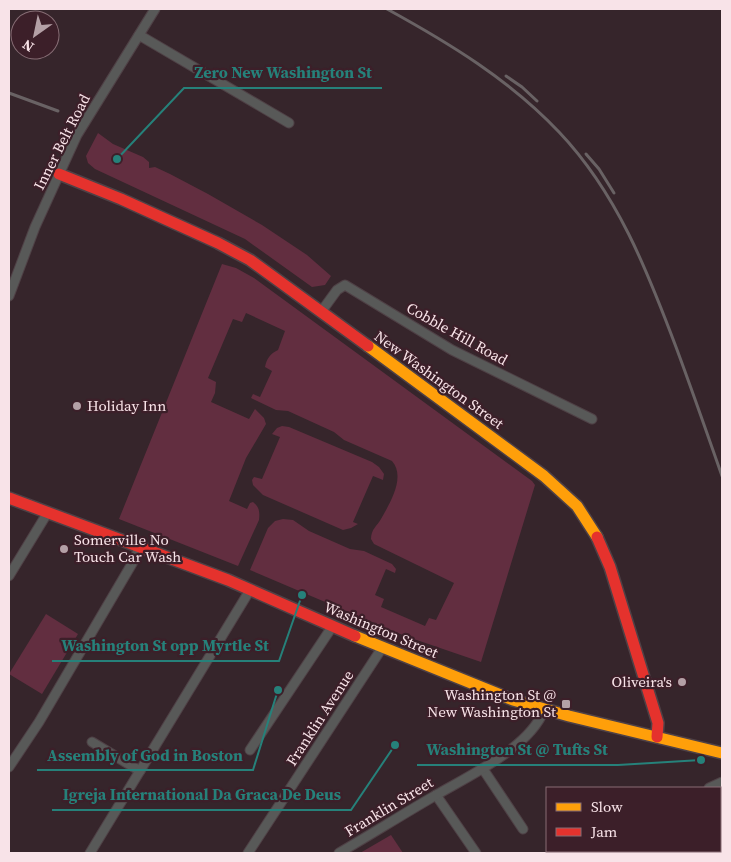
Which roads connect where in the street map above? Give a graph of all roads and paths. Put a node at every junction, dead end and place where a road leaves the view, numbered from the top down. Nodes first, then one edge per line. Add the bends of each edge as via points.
1 (155, 9) edge
2 (139, 35) junction
3 (289, 123) dead end
4 (59, 174) junction
5 (9, 296) edge
6 (321, 312) junction
7 (592, 419) dead end
8 (9, 498) edge
9 (48, 512) junction
10 (140, 546) junction
11 (9, 576) edge
12 (250, 590) junction
13 (332, 627) junction
14 (382, 648) junction
15 (544, 710) junction
16 (657, 737) junction
17 (92, 742) dead end
18 (250, 750) dead end
19 (722, 753) edge
20 (9, 766) edge
21 (483, 769) junction
22 (140, 771) junction
23 (436, 796) junction
24 (523, 830) dead end
25 (90, 853) edge
26 (248, 853) edge
27 (339, 853) edge
28 (476, 853) edge

1 - 2 street, Inner Belt Road
2 - 3 street
2 - 4 street, Inner Belt Road via 84,123
4 - 5 street, Inner Belt Road
4 - 6 street, New Washington Street via 234,251
6 - 7 street, Cobble Hill Road via 345,284 452,350
6 - 16 street, New Washington Street via 544,476 577,506 595,533 610,567 658,723
8 - 9 street, Washington Street
9 - 10 street, Washington Street
9 - 11 street
10 - 12 street, Washington Street
10 - 20 street via 39,722
12 - 13 street, Washington Street
12 - 22 street
13 - 14 street, Washington Street
13 - 18 street
14 - 15 street, Washington Street
14 - 26 street, Franklin Avenue
15 - 16 street, Washington Street
15 - 21 street, Franklin Street via 531,730
16 - 19 street, Washington Street
17 - 22 street
21 - 23 street, Franklin Street
21 - 24 street
22 - 25 street
23 - 27 street, Franklin Street
23 - 28 street

